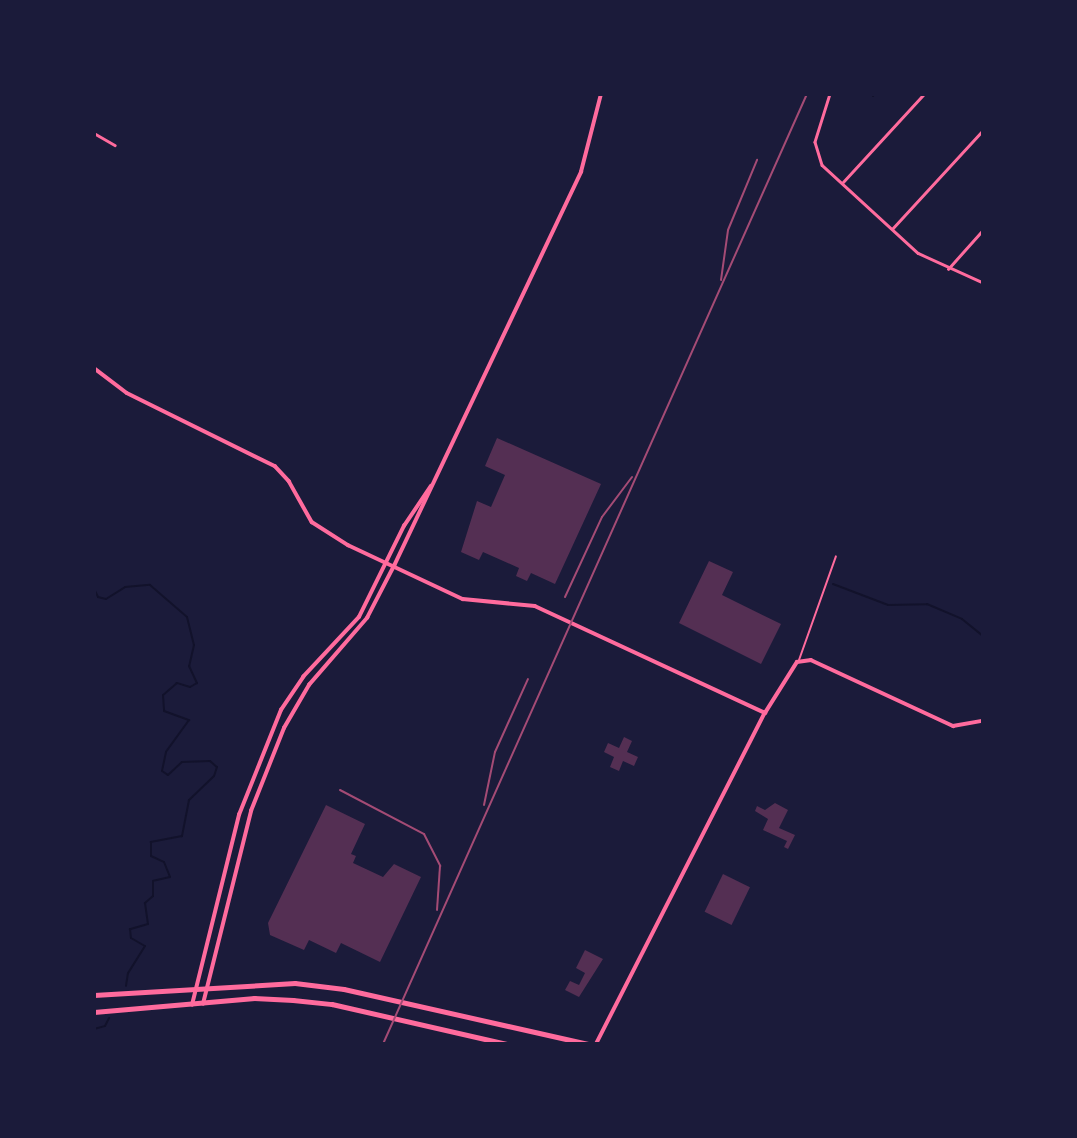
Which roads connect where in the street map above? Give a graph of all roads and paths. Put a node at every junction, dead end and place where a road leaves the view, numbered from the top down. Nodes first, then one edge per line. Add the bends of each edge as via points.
1 (601, 94) edge
2 (830, 94) edge
3 (924, 94) edge
4 (982, 131) edge
5 (94, 133) edge
6 (115, 145) dead end
7 (842, 183) junction
8 (892, 229) junction
9 (982, 231) edge
10 (948, 269) junction
11 (982, 282) edge
12 (94, 368) edge
13 (435, 482) junction
14 (835, 556) dead end
15 (386, 562) junction
16 (394, 566) junction
17 (338, 641) junction
18 (345, 648) junction
19 (799, 660) junction
20 (765, 713) junction
21 (982, 721) edge
22 (207, 986) junction
23 (197, 987) junction
24 (94, 995) edge
25 (192, 1004) junction
26 (203, 1004) junction
27 (94, 1012) edge
28 (507, 1044) edge
29 (589, 1044) edge
30 (596, 1044) edge

1 - 13 street via 581,172
2 - 7 street via 817,129 817,155
3 - 7 street
4 - 8 street
5 - 6 street
7 - 8 street
8 - 10 street via 918,253
9 - 10 street
10 - 11 street
12 - 15 street via 127,393 268,462 289,481 312,523
13 - 15 street
13 - 16 street
14 - 19 lane
15 - 16 street
15 - 17 street via 359,617
16 - 18 street
16 - 20 street via 463,599 535,606
17 - 18 street
17 - 23 street via 303,677 275,724 239,815
18 - 22 street via 309,685 284,727 245,831 233,896
19 - 20 street
19 - 21 street via 811,660 953,726
20 - 30 street
22 - 23 main road
22 - 26 street
22 - 29 main road via 282,983 344,989
23 - 24 main road
23 - 25 street
25 - 26 main road
25 - 27 main road
26 - 28 main road via 254,998 332,1004

